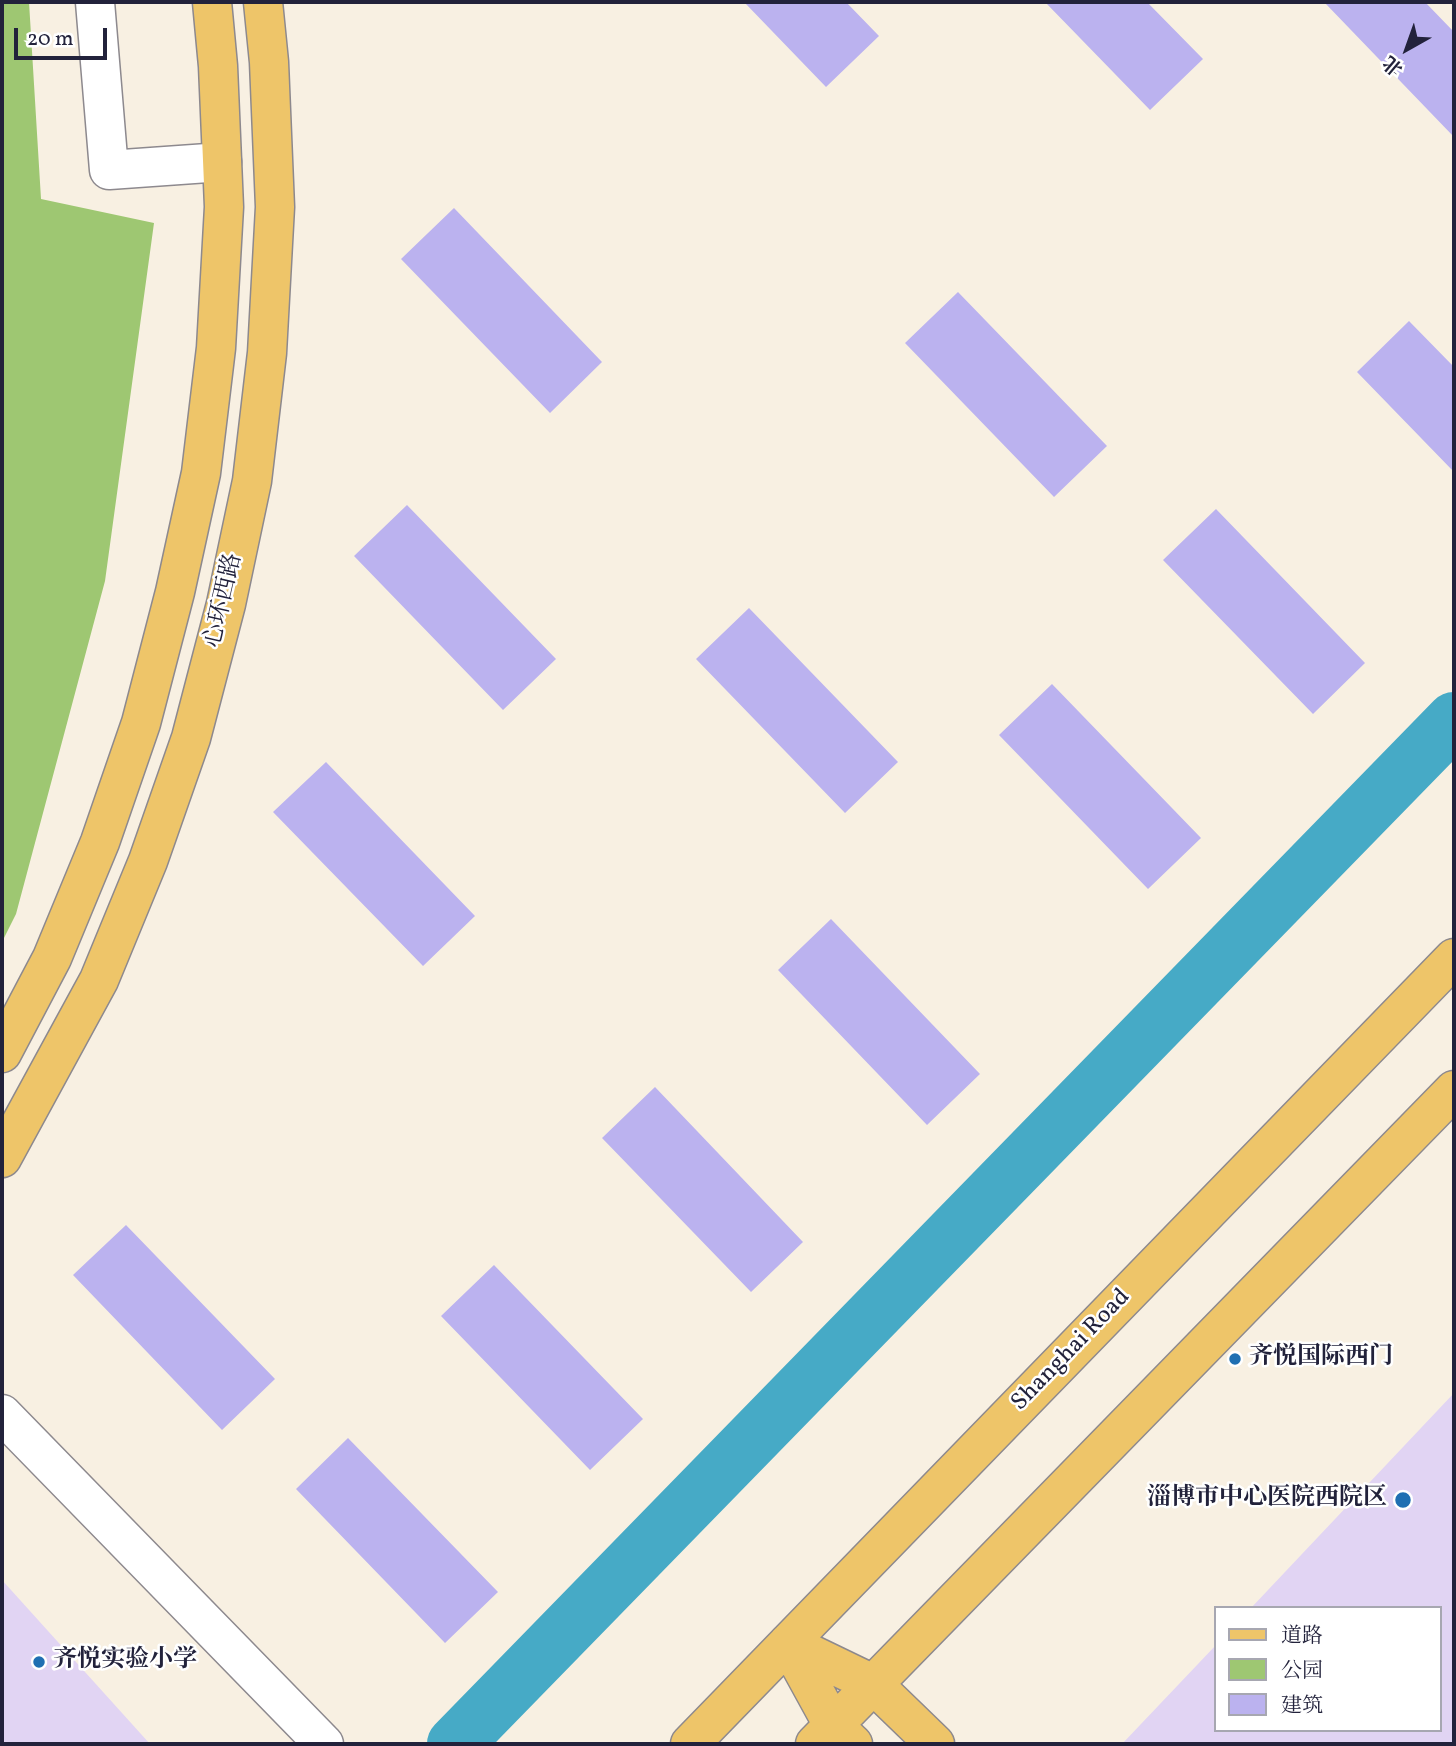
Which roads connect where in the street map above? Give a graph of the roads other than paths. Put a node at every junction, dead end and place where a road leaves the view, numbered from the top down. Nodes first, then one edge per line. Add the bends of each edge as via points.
1 (95, 2) edge
2 (212, 2) edge
3 (263, 2) edge
4 (222, 162) junction
5 (1454, 958) edge
6 (2, 1053) edge
7 (1454, 1090) edge
8 (2, 1158) edge
9 (2, 1414) edge
10 (788, 1643) junction
11 (873, 1684) junction
12 (316, 1736) edge
13 (834, 1738) edge
14 (690, 1744) edge
15 (935, 1744) edge

1 - 4 street via 109,170
2 - 4 main road, 心环西路
3 - 8 main road, 心环西路 via 275,207 267,353 252,481 226,604 191,738 148,861 99,980
4 - 6 main road, 心环西路 via 216,348 201,473 175,592 141,723 100,842 52,958
5 - 10 main road, Shanghai Road
7 - 11 main road
9 - 12 street
10 - 11 main road
10 - 13 main road
10 - 14 main road, Shanghai Road
11 - 13 main road
11 - 15 main road

